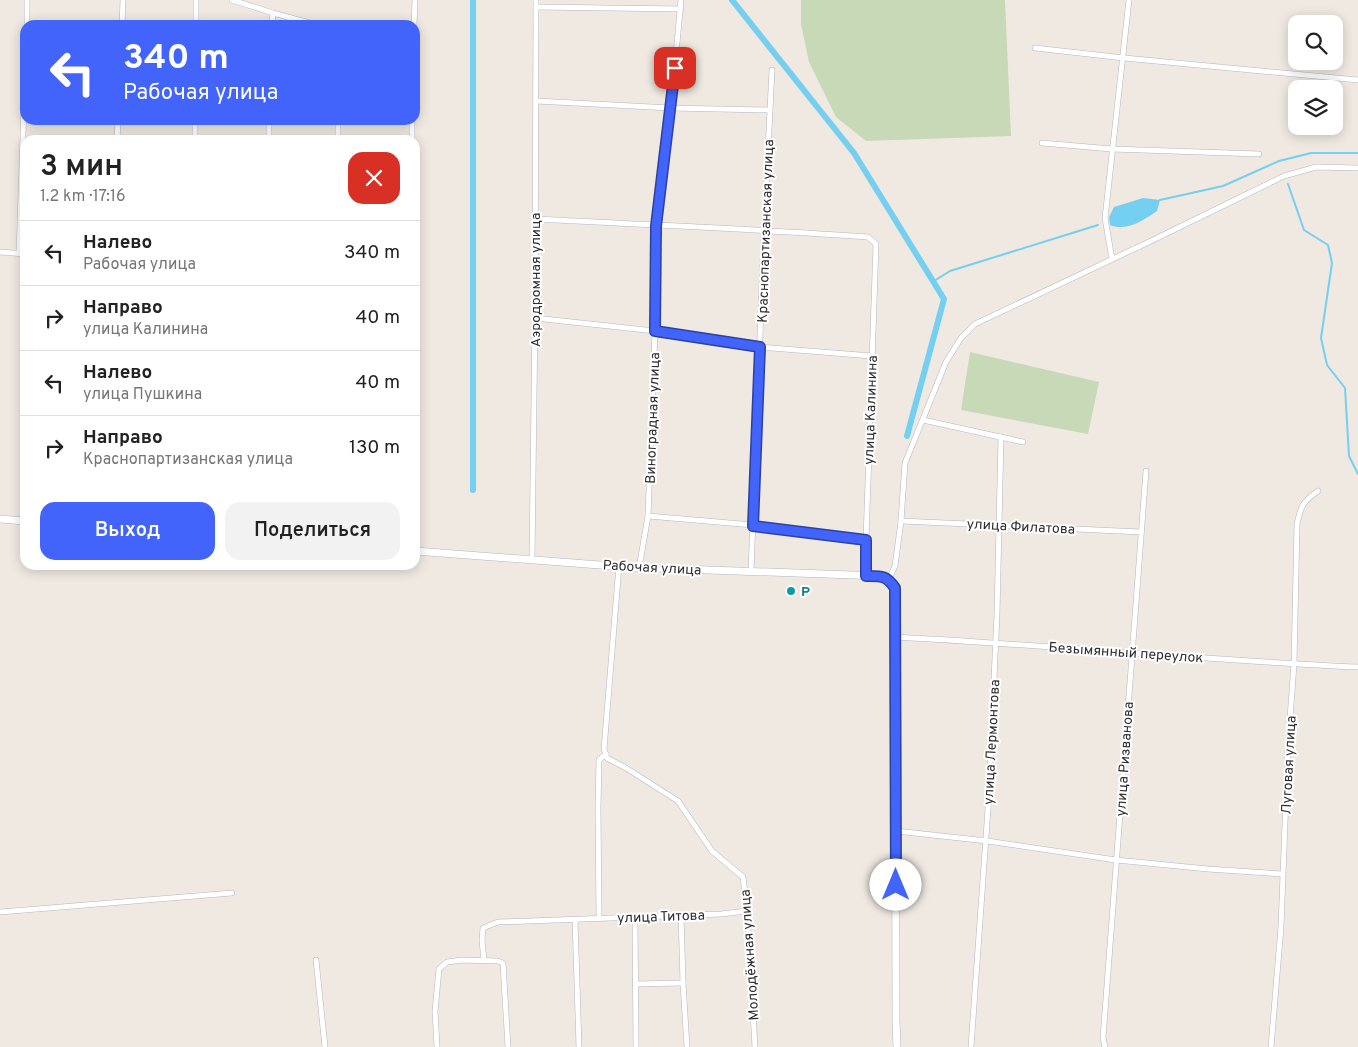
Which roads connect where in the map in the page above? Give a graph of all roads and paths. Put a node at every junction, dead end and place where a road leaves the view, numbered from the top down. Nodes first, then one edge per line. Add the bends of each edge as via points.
1 (27, 0) edge
2 (123, 0) edge
3 (196, 0) edge
4 (232, 0) edge
5 (415, 0) edge
6 (536, 0) edge
7 (681, 0) edge
8 (1129, 0) edge
9 (536, 6) junction
10 (681, 9) junction
11 (272, 13) junction
12 (27, 20) edge
13 (122, 20) edge
14 (196, 20) edge
15 (272, 20) edge
16 (298, 20) edge
17 (414, 20) edge
18 (1035, 48) dead end
19 (1124, 58) junction
20 (772, 70) dead end
21 (1358, 80) edge
22 (536, 101) junction
23 (671, 108) junction
24 (770, 110) junction
25 (1042, 143) dead end
26 (1112, 149) junction
27 (1259, 154) dead end
28 (1358, 168) edge
29 (536, 219) junction
30 (656, 226) junction
31 (764, 230) junction
32 (0, 252) edge
33 (20, 254) edge
34 (1112, 259) junction
35 (536, 318) junction
36 (655, 331) junction
37 (760, 347) junction
38 (872, 356) junction
39 (923, 420) junction
40 (1001, 437) junction
41 (1023, 442) dead end
42 (1146, 471) dead end
43 (1318, 491) dead end
44 (648, 516) junction
45 (0, 519) edge
46 (20, 521) edge
47 (901, 521) junction
48 (999, 525) junction
49 (753, 526) junction
50 (1142, 532) junction
51 (866, 540) junction
52 (420, 551) edge
53 (532, 560) junction
54 (619, 566) junction
55 (639, 568) junction
56 (751, 572) junction
57 (866, 576) junction
58 (889, 579) junction
59 (895, 637) junction
60 (996, 642) junction
61 (1132, 653) junction
62 (1294, 664) junction
63 (1358, 668) edge
64 (605, 751) junction
65 (896, 831) junction
66 (987, 840) junction
67 (1116, 860) junction
68 (1283, 874) junction
69 (232, 893) dead end
70 (747, 911) junction
71 (0, 912) edge
72 (681, 915) junction
73 (635, 917) junction
74 (599, 918) junction
75 (575, 920) junction
76 (316, 960) dead end
77 (484, 960) junction
78 (683, 983) junction
79 (635, 984) junction
80 (325, 1047) edge
81 (437, 1047) edge
82 (508, 1047) edge
83 (579, 1047) edge
84 (636, 1047) edge
85 (687, 1047) edge
86 (756, 1047) edge
87 (897, 1047) edge
88 (971, 1047) edge
89 (1105, 1047) edge
90 (1271, 1047) edge

1 - 12 street
2 - 13 street
3 - 14 street
4 - 11 street
5 - 17 street
6 - 9 street, Аэродромная улица
7 - 10 street, Виноградная улица
8 - 19 street
9 - 10 street
9 - 22 street, Аэродромная улица
10 - 23 street, Виноградная улица
11 - 15 street
11 - 16 street
18 - 19 street
19 - 21 street
19 - 26 street
20 - 24 street, Краснопартизанская улица
22 - 23 street
22 - 29 street, Аэродромная улица
23 - 24 street
23 - 30 street, Виноградная улица
24 - 31 street, Краснопартизанская улица
25 - 26 street
26 - 27 street
26 - 34 street via 1105,218
28 - 34 street via 1316,167 1284,176
29 - 30 street
29 - 35 street, Аэродромная улица
30 - 31 street
30 - 36 street, Виноградная улица
31 - 37 street, Краснопартизанская улица
31 - 38 street, улица Калинина via 868,237 876,244
32 - 33 street
34 - 39 street via 975,324 946,362
35 - 36 street
35 - 53 street, Аэродромная улица
36 - 37 street
36 - 44 street, Виноградная улица
37 - 38 street
37 - 49 street, Краснопартизанская улица
38 - 51 street, улица Калинина
39 - 40 street
39 - 47 street via 905,463
40 - 41 street
40 - 48 street, улица Лермонтова
42 - 50 street, улица Ризванова
43 - 62 street, Луговая улица via 1306,499 1296,524
44 - 49 street
44 - 55 street, Виноградная улица
45 - 46 street
47 - 48 street, улица Филатова
47 - 58 street via 895,566
48 - 50 street, улица Филатова
48 - 60 street, улица Лермонтова
49 - 51 street
49 - 56 street, Краснопартизанская улица
50 - 61 street, улица Ризванова
51 - 57 street, улица Калинина
52 - 53 street, Рабочая улица
53 - 54 street, Рабочая улица
54 - 55 street, Рабочая улица
54 - 64 street
55 - 56 street, Рабочая улица
56 - 57 street, Рабочая улица
57 - 58 street, Рабочая улица
58 - 59 street via 895,588
59 - 60 street, Безымянный переулок
59 - 65 street
60 - 61 street, Безымянный переулок
60 - 66 street, улица Лермонтова
61 - 62 street, Безымянный переулок
61 - 67 street, улица Ризванова
62 - 63 street, Безымянный переулок
62 - 68 street, Луговая улица
64 - 70 street, Молодёжная улица via 607,758 678,801 712,851 743,877
64 - 74 street via 599,760
65 - 66 street
65 - 87 street
66 - 67 street
66 - 88 street, улица Лермонтова
67 - 68 street
67 - 89 street, улица Ризванова via 1103,1038
68 - 90 street, Луговая улица
69 - 71 street
70 - 72 street, улица Титова
70 - 86 street, Молодёжная улица
72 - 73 street, улица Титова
72 - 78 street
73 - 74 street, улица Титова
73 - 79 street
74 - 75 street, улица Титова
75 - 77 street, улица Титова via 498,922 484,928
75 - 83 street
76 - 80 street
77 - 81 street via 447,962 438,969
77 - 82 street via 503,963
78 - 79 street
78 - 85 street
79 - 84 street

